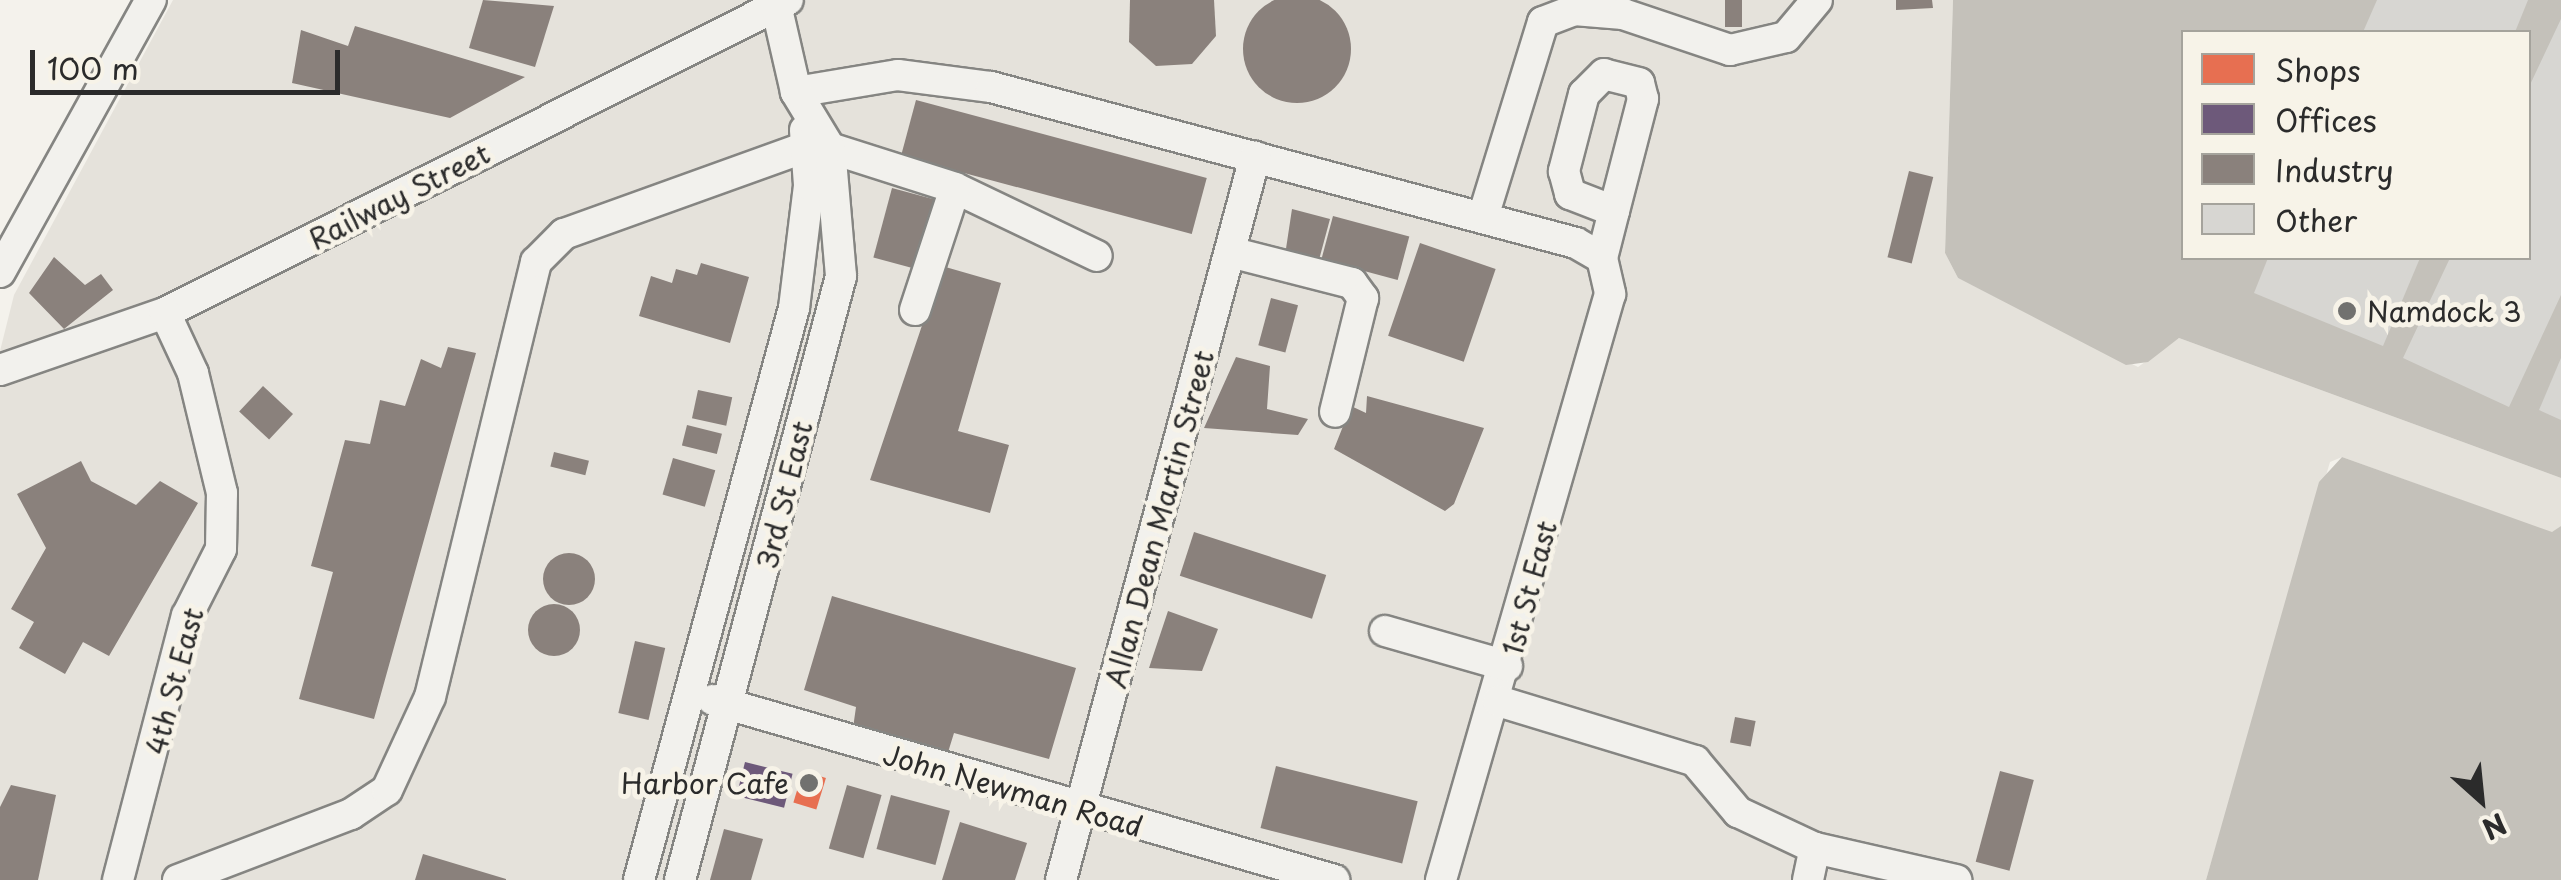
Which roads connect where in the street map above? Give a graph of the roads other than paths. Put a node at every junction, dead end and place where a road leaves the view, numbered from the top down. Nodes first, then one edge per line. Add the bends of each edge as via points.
1 (151, 0) edge
2 (1816, 0) edge
3 (780, 2) edge
4 (801, 102) junction
5 (818, 147) junction
6 (1256, 157) junction
7 (955, 188) junction
8 (1614, 211) dead end
9 (1483, 217) junction
10 (1230, 252) junction
11 (1097, 256) dead end
12 (1602, 258) junction
13 (0, 272) edge
14 (915, 310) dead end
15 (165, 314) junction
16 (0, 370) edge
17 (1335, 412) dead end
18 (1385, 631) dead end
19 (1507, 666) junction
20 (694, 694) junction
21 (1498, 700) junction
22 (730, 706) junction
23 (1082, 811) junction
24 (1816, 848) junction
25 (118, 880) edge
26 (178, 880) edge
27 (640, 880) edge
28 (680, 880) edge
29 (1061, 880) edge
30 (1334, 880) edge
31 (1441, 880) edge
32 (1808, 880) edge
33 (1956, 880) edge

1 - 13 street
2 - 9 street via 1786,37 1730,50 1622,14 1574,10 1543,22
3 - 4 street, 3rd St East
3 - 15 street, Railway Street
4 - 5 street, 3rd St East
4 - 6 street via 898,75 991,87
5 - 7 street
5 - 20 street, 3rd St East via 794,308
5 - 22 street, 3rd St East via 841,276
5 - 26 street via 564,234 536,262 420,730 386,790 351,814
6 - 9 street
6 - 10 street, Allan Dean Martin Street
7 - 11 street
7 - 14 street
8 - 12 street
9 - 12 street
10 - 17 street via 1352,283 1363,298
10 - 23 street, Allan Dean Martin Street
12 - 19 street, 1st St East via 1610,294
15 - 16 street, Railway Street
15 - 25 street, 4th St East via 193,373 222,492 221,549 187,616
18 - 19 street
19 - 21 street, 1st St East
20 - 22 street, John Newman Road
20 - 27 street, 3rd St East
21 - 24 street via 1695,762 1738,812
21 - 31 street, 1st St East
22 - 23 street, John Newman Road
22 - 28 street, 3rd St East
23 - 29 street, Allan Dean Martin Street
23 - 30 street, John Newman Road
24 - 32 street
24 - 33 street

